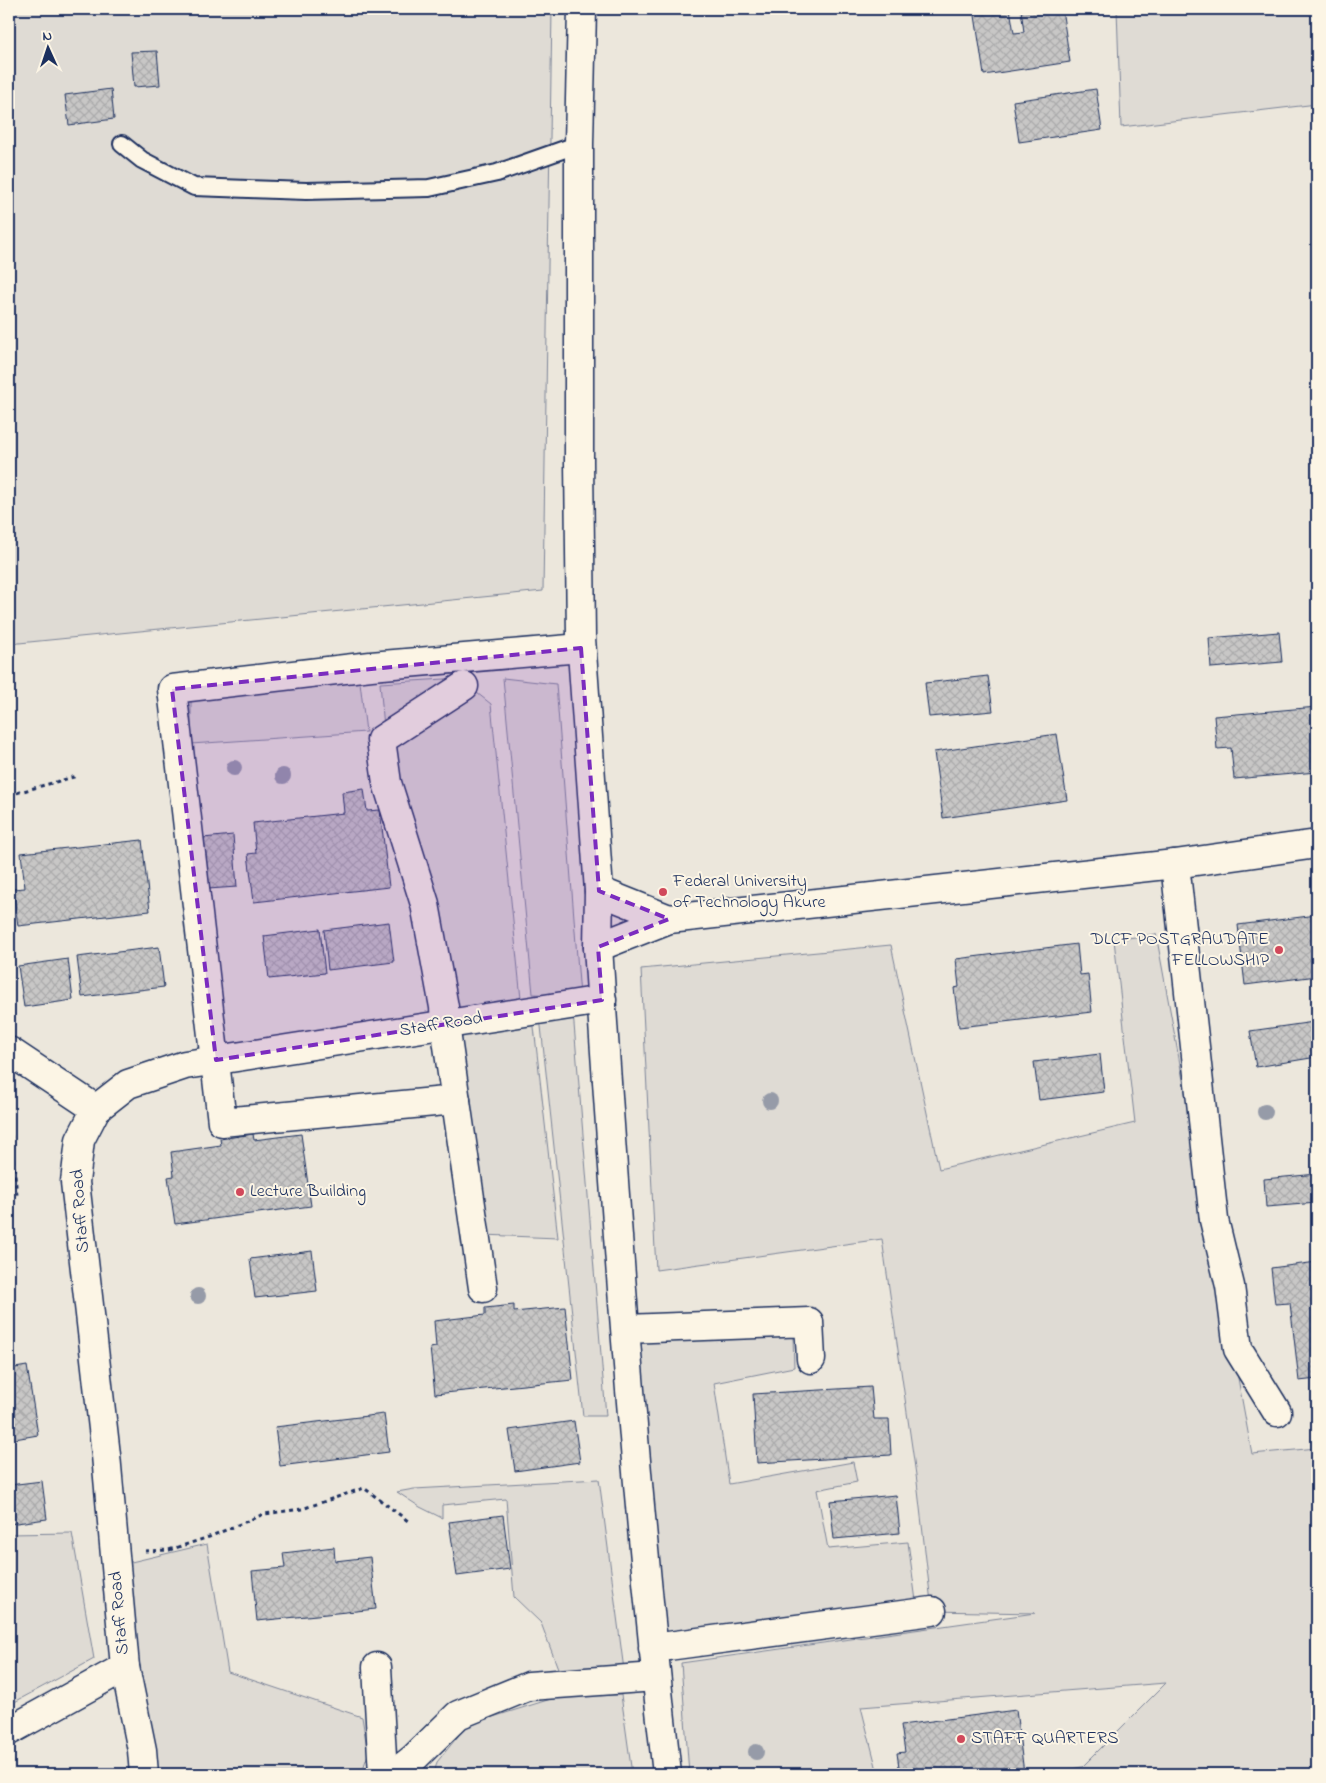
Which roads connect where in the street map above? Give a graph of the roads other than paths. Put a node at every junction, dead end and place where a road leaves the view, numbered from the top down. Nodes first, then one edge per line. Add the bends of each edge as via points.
1 (582, 9) edge
2 (122, 144) dead end
3 (579, 144) junction
4 (581, 648) junction
5 (464, 686) dead end
6 (1317, 844) edge
7 (1174, 864) junction
8 (599, 891) junction
9 (670, 919) junction
10 (598, 947) junction
11 (602, 1000) junction
12 (445, 1025) junction
13 (9, 1051) edge
14 (216, 1060) junction
15 (456, 1100) junction
16 (96, 1109) junction
17 (484, 1288) dead end
18 (626, 1329) junction
19 (811, 1359) dead end
20 (1276, 1412) dead end
21 (932, 1611) dead end
22 (653, 1648) junction
23 (125, 1667) junction
24 (377, 1667) dead end
25 (656, 1677) junction
26 (9, 1731) edge
27 (144, 1774) edge
28 (383, 1774) edge
29 (394, 1774) edge
30 (667, 1774) edge

1 - 3 street
2 - 3 lane via 142,160 194,187 306,191 429,188 497,173
3 - 4 street
4 - 8 street
4 - 14 street via 371,666 172,689
5 - 12 street via 381,740 387,783 426,904
6 - 7 street
7 - 9 street
7 - 20 street via 1214,1220 1230,1286 1238,1348
8 - 9 street
8 - 10 street
9 - 10 street
10 - 11 street
11 - 12 street, Staff Road
11 - 18 street
12 - 14 street, Staff Road
12 - 15 street
13 - 16 street
14 - 15 street via 222,1122
14 - 16 street, Staff Road via 185,1065 128,1084
15 - 17 street
16 - 23 street, Staff Road via 80,1140 75,1182 106,1455
18 - 19 street via 809,1322
18 - 22 street
21 - 22 street
22 - 25 street
23 - 26 street
23 - 27 street, Staff Road
24 - 28 street
25 - 29 street via 529,1686 458,1715
25 - 30 street

